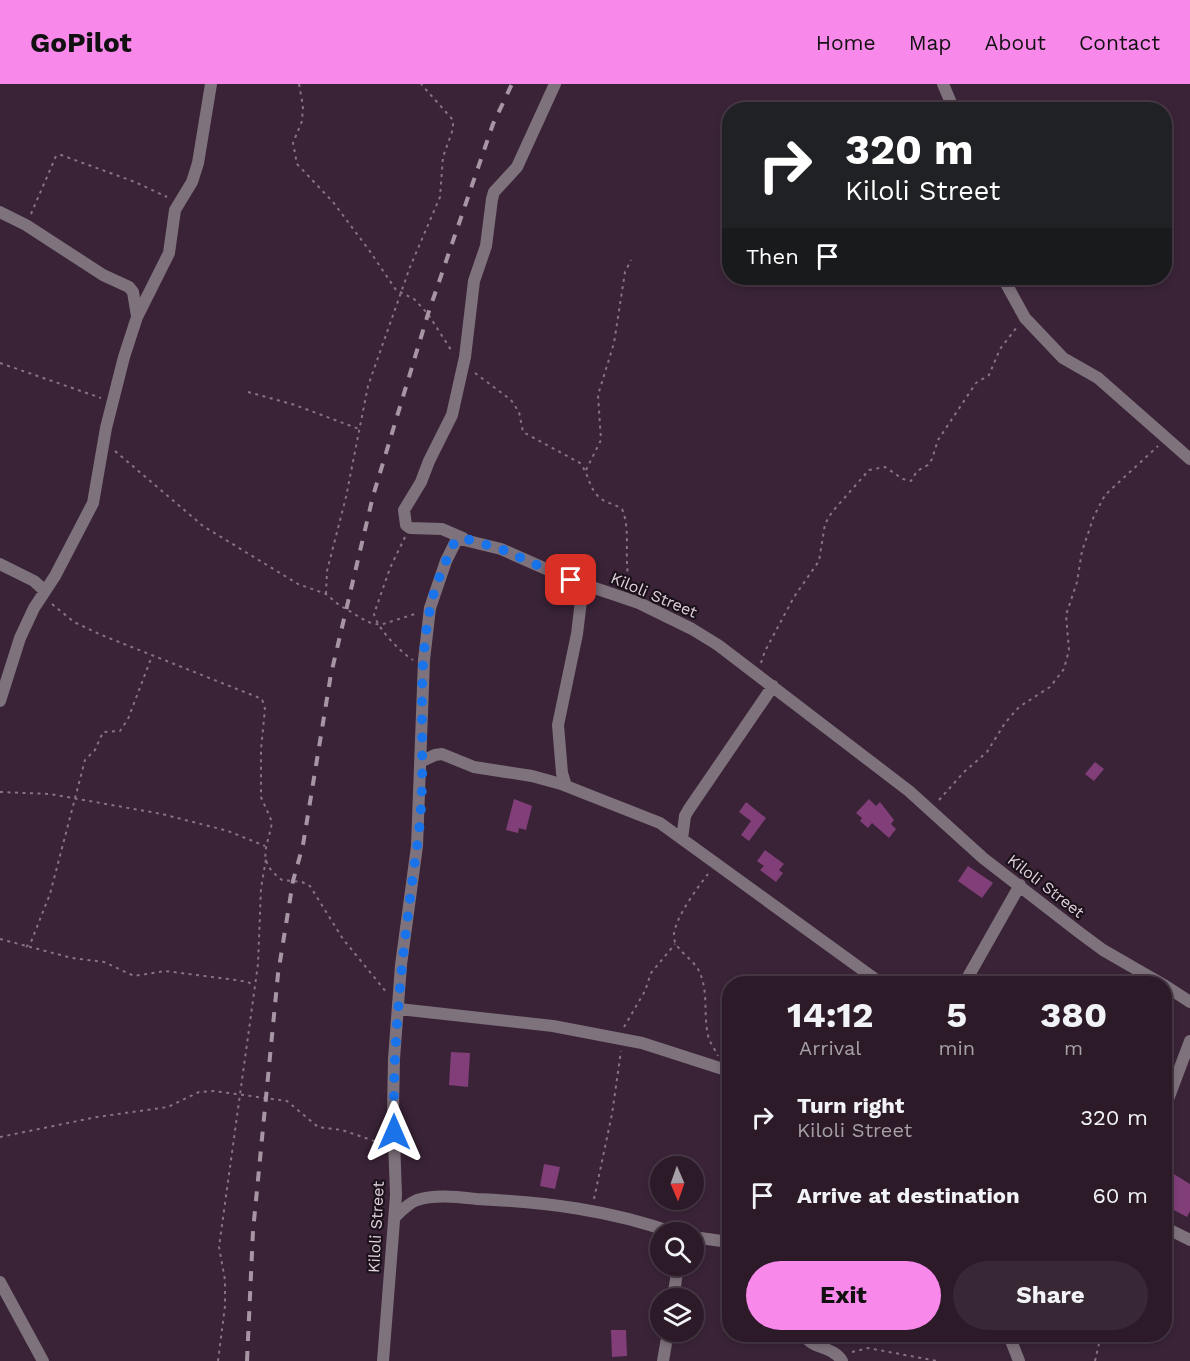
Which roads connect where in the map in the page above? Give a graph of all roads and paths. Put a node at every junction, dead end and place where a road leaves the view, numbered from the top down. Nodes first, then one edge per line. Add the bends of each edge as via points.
1 (210, 84) edge
2 (299, 84) edge
3 (421, 84) edge
4 (555, 84) edge
5 (943, 84) edge
6 (951, 102) edge
7 (184, 195) junction
8 (0, 212) edge
9 (26, 225) junction
10 (631, 260) dead end
11 (1007, 285) edge
12 (401, 293) junction
13 (137, 317) junction
14 (1025, 318) junction
15 (464, 360) junction
16 (0, 363) edge
17 (248, 392) dead end
18 (112, 401) junction
19 (359, 429) junction
20 (104, 437) junction
21 (1166, 437) junction
22 (1190, 459) edge
23 (586, 470) junction
24 (405, 520) junction
25 (463, 538) junction
26 (0, 564) edge
27 (583, 584) junction
28 (45, 591) junction
29 (326, 594) junction
30 (639, 603) junction
31 (430, 608) junction
32 (380, 625) junction
33 (152, 656) junction
34 (424, 674) junction
35 (762, 678) junction
36 (773, 686) junction
37 (0, 701) edge
38 (422, 761) junction
39 (566, 786) junction
40 (0, 792) edge
41 (75, 798) junction
42 (931, 810) junction
43 (682, 839) junction
44 (265, 846) junction
45 (266, 858) junction
46 (715, 864) junction
47 (1020, 885) junction
48 (0, 939) edge
49 (675, 944) junction
50 (26, 947) junction
51 (871, 976) edge
52 (969, 976) edge
53 (1148, 976) edge
54 (254, 986) junction
55 (1172, 991) edge
56 (1190, 1002) edge
57 (399, 1009) junction
58 (618, 1039) junction
59 (1190, 1041) edge
60 (722, 1062) edge
61 (722, 1069) edge
62 (1172, 1089) edge
63 (241, 1096) junction
64 (0, 1137) edge
65 (394, 1153) junction
66 (591, 1211) junction
67 (396, 1216) junction
68 (650, 1225) edge
69 (1172, 1231) edge
70 (704, 1239) edge
71 (1190, 1240) edge
72 (722, 1241) edge
73 (0, 1282) edge
74 (666, 1342) edge
75 (812, 1342) edge
76 (1014, 1342) edge
77 (1099, 1342) edge
78 (841, 1358) edge
79 (43, 1361) edge
80 (218, 1361) edge
81 (383, 1361) edge
82 (663, 1361) edge
83 (937, 1361) edge
84 (1019, 1361) edge
85 (1095, 1361) edge

1 - 7 street via 198,163
2 - 12 path via 303,106 293,143 297,164 333,202
3 - 12 path via 454,126 443,157 440,197
4 - 15 street via 517,167 494,192 486,246 474,281
5 - 6 street
7 - 9 path via 162,196 135,182 56,156
7 - 13 street via 174,210 169,253
8 - 9 street
9 - 13 street via 129,287
10 - 23 path via 625,272 614,343 598,395 601,440
11 - 14 street
12 - 15 path via 420,304 451,351
12 - 19 path via 368,386
13 - 18 street
14 - 21 street via 1063,358 1098,378
14 - 35 path via 1000,349 989,375 976,383 938,440 928,465 920,468 911,481 885,467 872,468 837,504 825,524 819,561 765,651
15 - 23 path via 481,380 511,400 519,412 523,432 569,456
15 - 24 street via 452,415 407,503
16 - 18 path
17 - 19 path
18 - 20 street
19 - 29 path via 327,571
20 - 28 street via 93,503
20 - 29 path via 117,453 203,525 298,584
21 - 22 street
21 - 42 path via 1100,503 1082,551 1068,609 1069,650 1064,669 1050,687 1019,707 987,752
23 - 30 path via 601,499 622,509 624,514 628,572
24 - 25 street via 410,528 442,529
24 - 32 path via 403,542 374,614
25 - 27 street, Kiloli Street via 501,549
25 - 31 street, Kiloli Street via 453,545
26 - 28 street
27 - 30 street, Kiloli Street
27 - 39 street via 558,725
28 - 33 path via 52,605 74,622
28 - 37 street via 20,638
29 - 32 path via 368,622
30 - 35 street, Kiloli Street via 704,636
31 - 32 path
31 - 34 street, Kiloli Street
32 - 34 path
33 - 41 path via 128,719 120,731 103,732 95,750 85,760
33 - 44 path via 254,695 265,703 259,778 262,805 272,822
34 - 38 street, Kiloli Street
35 - 36 street, Kiloli Street
36 - 42 street, Kiloli Street
36 - 43 street via 689,809
38 - 39 street via 442,754 474,767
38 - 57 street, Kiloli Street
39 - 43 street via 643,814
40 - 41 path
41 - 44 path via 190,821
41 - 50 path via 50,894
42 - 47 street, Kiloli Street via 983,858
43 - 46 street
44 - 45 path
45 - 54 path
45 - 57 path via 282,880 310,886 343,939
46 - 49 path via 677,923
46 - 51 street
47 - 52 street
47 - 53 street, Kiloli Street via 1103,950
48 - 50 path
49 - 58 path via 651,973
49 - 60 path via 698,970 706,993 708,1036
50 - 54 path via 104,962 134,976 165,971
54 - 63 path
55 - 56 street, Kiloli Street
57 - 58 street via 533,1022
57 - 65 street, Kiloli Street via 394,1059
58 - 61 street
58 - 66 path via 613,1104
59 - 62 street
63 - 64 path via 199,1092 168,1107
63 - 65 path via 287,1101 318,1127 376,1141
63 - 80 path via 219,1247 225,1306
65 - 67 street, Kiloli Street
66 - 67 street via 533,1202 449,1197 416,1200
66 - 68 street
67 - 81 street, Kiloli Street
69 - 71 street
70 - 72 street
73 - 79 street
74 - 82 street
75 - 78 street
76 - 84 street
77 - 85 path
78 - 83 path via 868,1348

